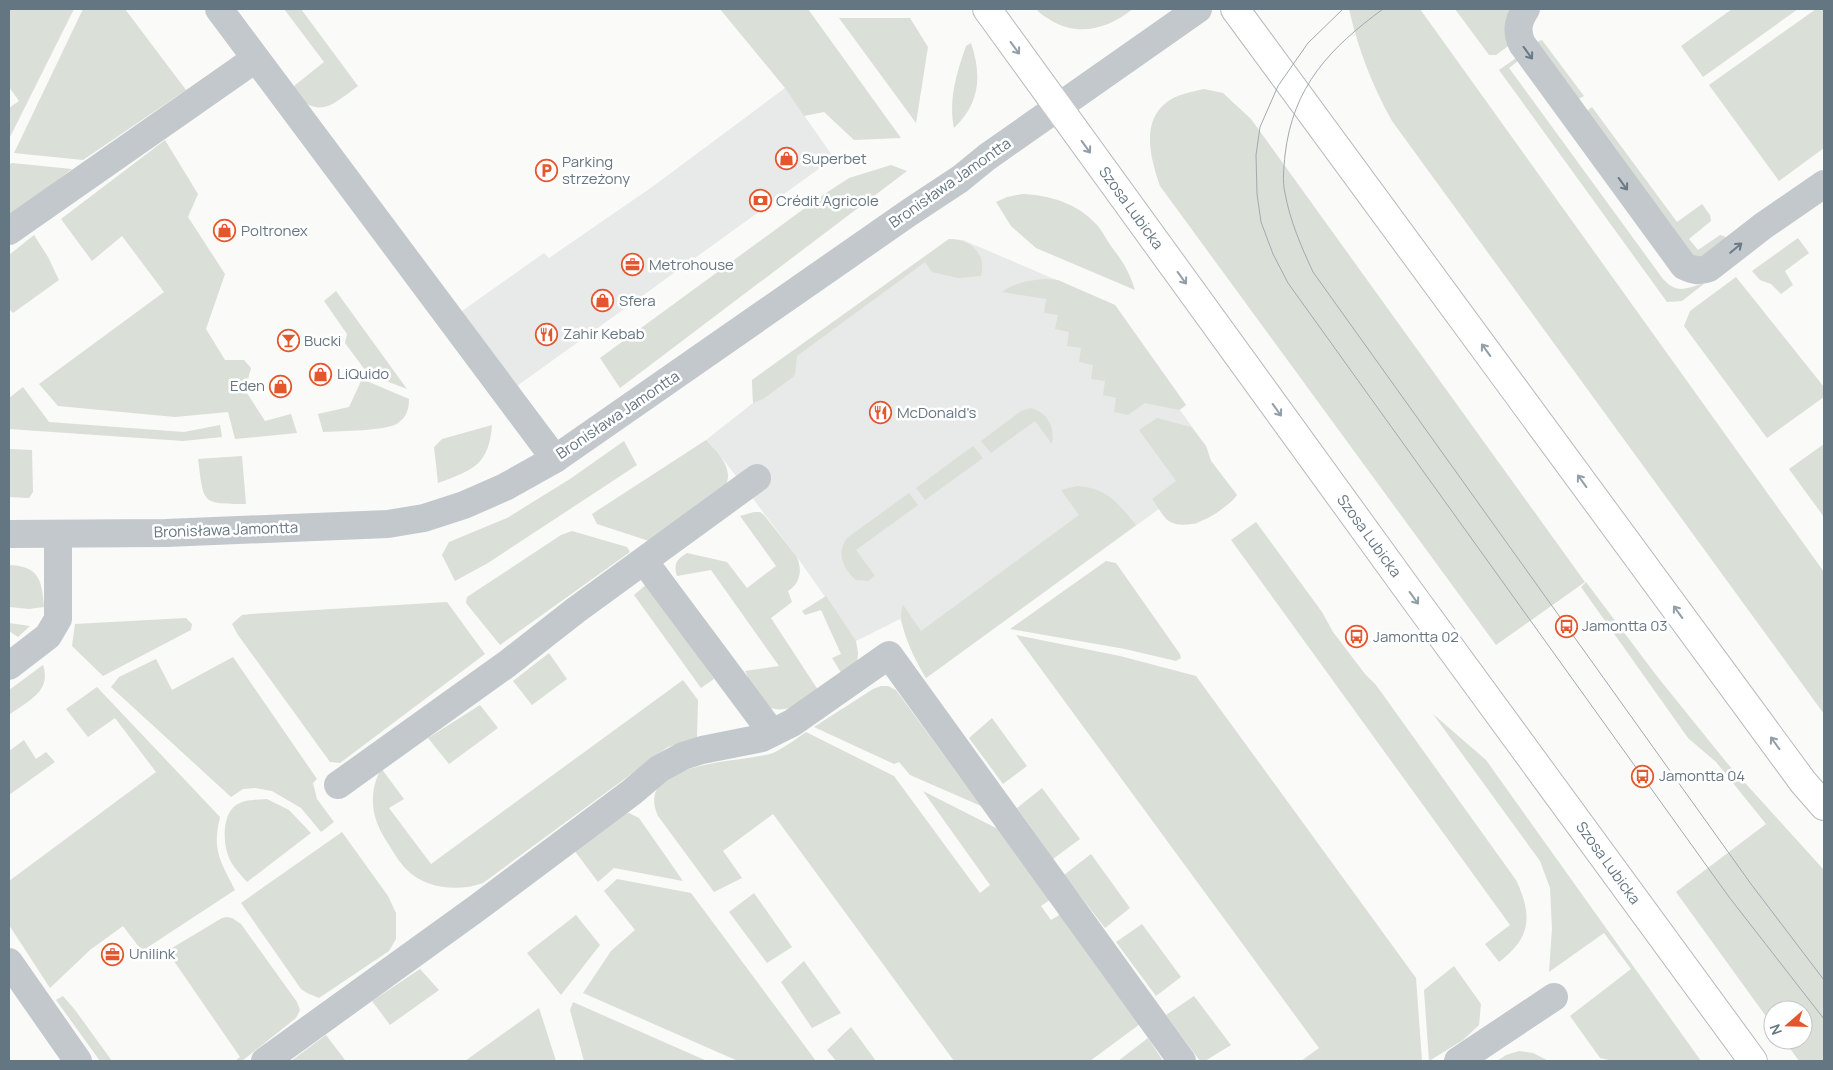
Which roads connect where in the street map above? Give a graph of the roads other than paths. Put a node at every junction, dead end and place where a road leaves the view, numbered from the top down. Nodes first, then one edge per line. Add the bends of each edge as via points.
1 (219, 9) edge
2 (987, 9) edge
3 (1198, 9) edge
4 (1235, 9) edge
5 (1526, 9) edge
6 (256, 59) junction
7 (1058, 107) junction
8 (1824, 184) edge
9 (9, 231) edge
10 (555, 459) junction
11 (757, 478) dead end
12 (9, 534) edge
13 (58, 534) junction
14 (644, 561) junction
15 (9, 666) edge
16 (772, 733) junction
17 (338, 785) dead end
18 (1824, 806) edge
19 (9, 962) edge
20 (1554, 997) dead end
21 (78, 1061) edge
22 (265, 1061) edge
23 (1182, 1061) edge
24 (1458, 1061) edge
25 (1753, 1061) edge

1 - 6 street
2 -> 7 main road, Szosa Lubicka
3 - 7 street, Bronisława Jamontta
18 -> 4 main road via 1803,782
5 -> 8 street via 1518,28 1522,44 1684,266 1702,271 1709,268 1762,226
6 - 9 street
6 - 10 street
7 - 10 street, Bronisława Jamontta via 960,179
7 -> 25 main road, Szosa Lubicka
10 - 13 street, Bronisława Jamontta via 464,505 424,518 388,524
11 - 14 street
12 - 13 street, Bronisława Jamontta
13 - 15 street via 58,619 48,636
14 - 16 street
14 - 17 street
16 - 22 street via 683,756 659,769 463,918
16 - 23 street via 792,723 889,655
19 - 21 street
20 - 24 street

